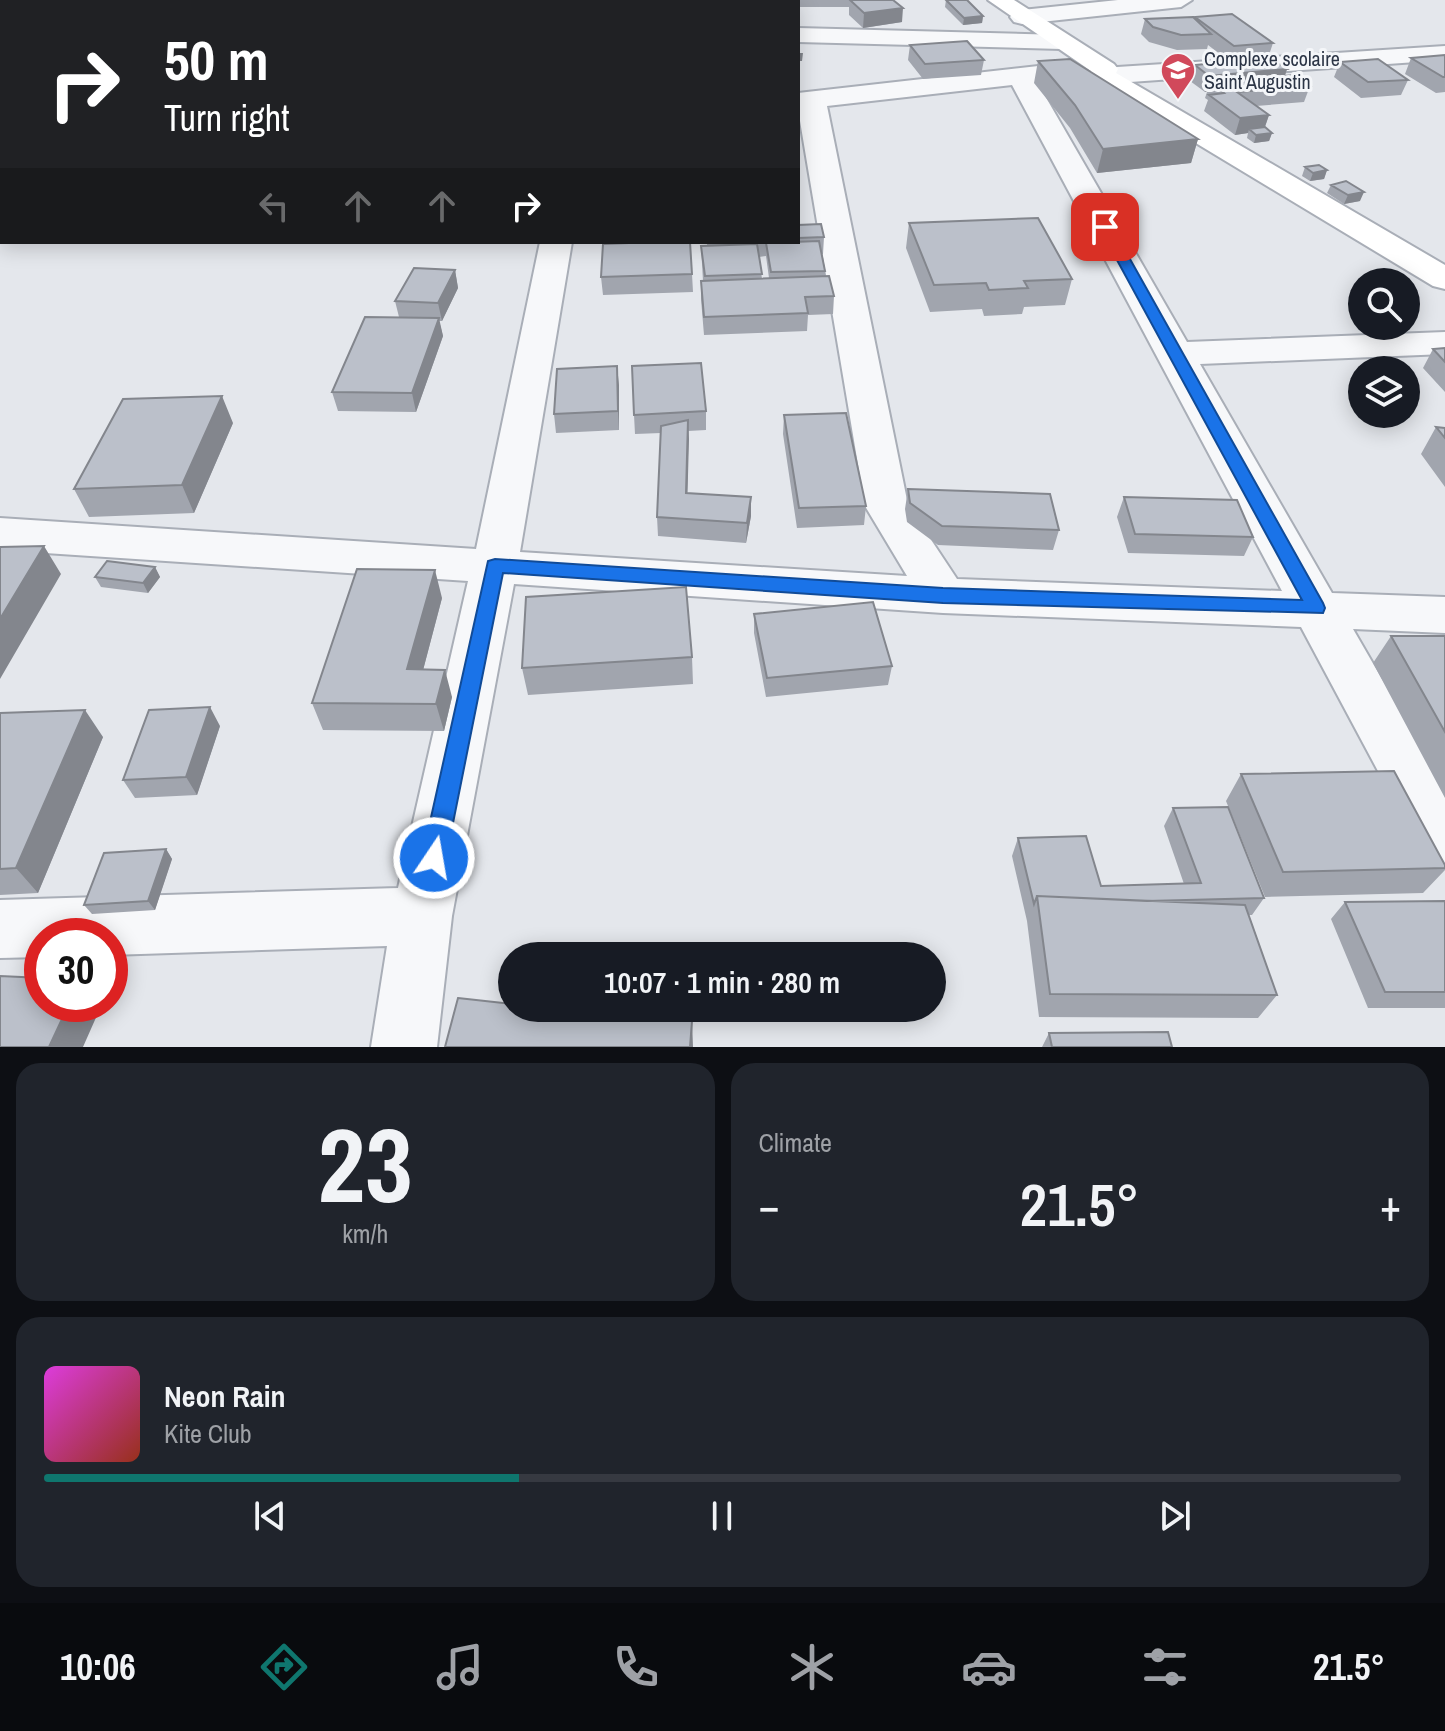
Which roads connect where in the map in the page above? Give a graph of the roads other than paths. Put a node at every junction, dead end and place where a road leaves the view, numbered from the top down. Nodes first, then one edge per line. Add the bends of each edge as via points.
1 (999, 0) edge
2 (1181, 0) edge
3 (1022, 17) junction
4 (800, 35) edge
5 (1061, 42) junction
6 (1445, 53) edge
7 (1104, 72) junction
8 (1020, 75) junction
9 (805, 100) edge
10 (556, 244) edge
11 (1445, 279) edge
12 (1445, 343) edge
13 (1177, 354) junction
14 (0, 534) edge
15 (495, 566) junction
16 (943, 596) junction
17 (1316, 608) junction
18 (1445, 615) edge
19 (1445, 841) edge
20 (422, 916) junction
21 (0, 929) edge
22 (404, 1047) edge

1 - 3 main road
2 - 3 street
3 - 5 main road
4 - 5 street
5 - 7 main road
6 - 7 street
7 - 8 street
7 - 11 main road
8 - 9 street
8 - 13 street
9 - 16 street via 887,506
10 - 15 street
12 - 13 street
13 - 17 street
14 - 15 street
15 - 16 street
15 - 20 street
16 - 17 street
17 - 18 street
17 - 19 street
20 - 21 street
20 - 22 street

